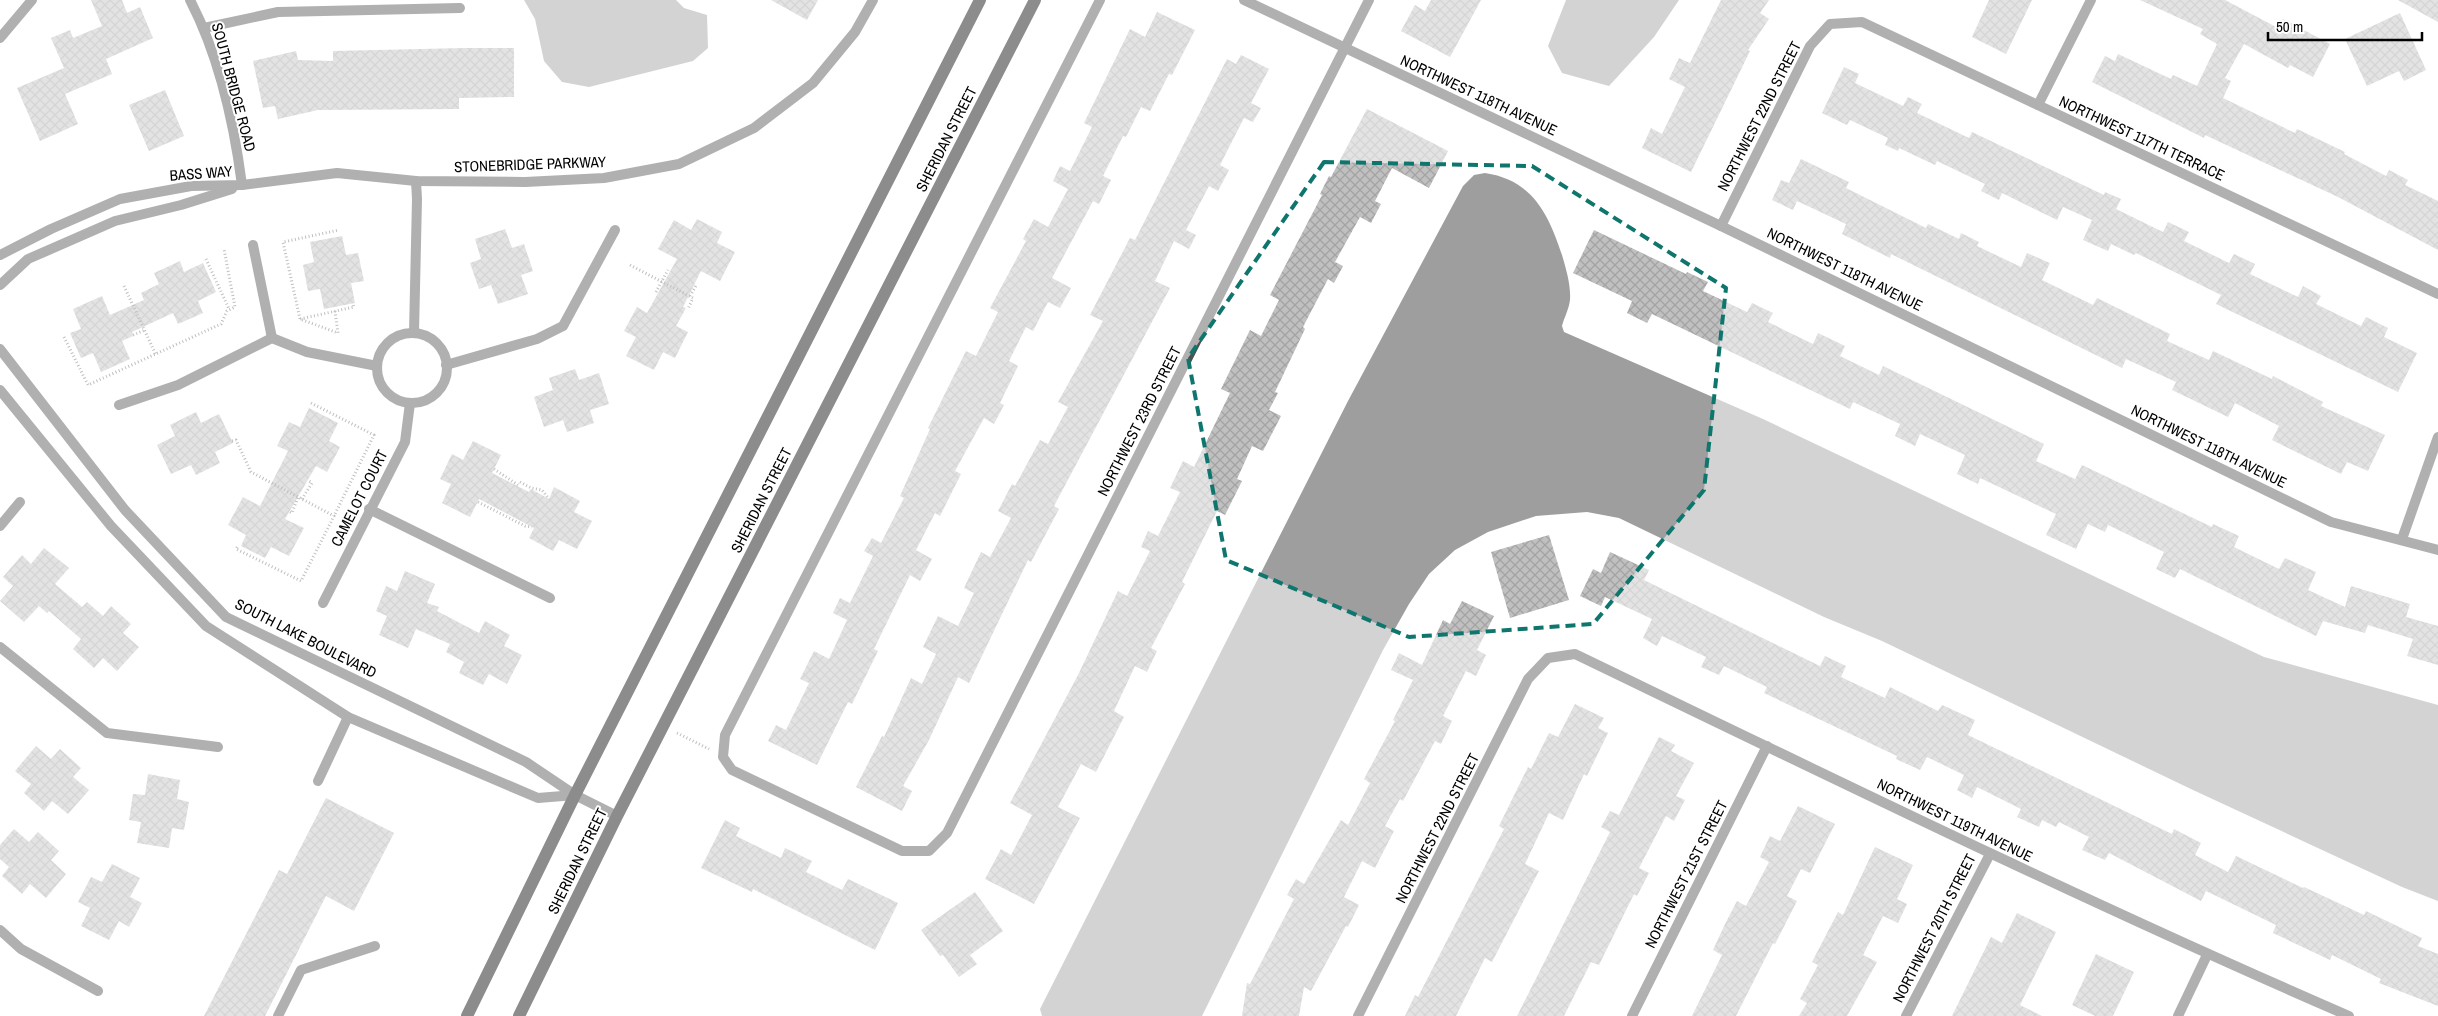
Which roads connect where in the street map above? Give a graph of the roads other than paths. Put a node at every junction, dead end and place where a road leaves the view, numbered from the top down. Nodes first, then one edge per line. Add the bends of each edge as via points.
1 (32, 0) edge
2 (190, 0) edge
3 (873, 0) edge
4 (980, 0) edge
5 (1035, 0) edge
6 (1100, 0) edge
7 (1244, 0) edge
8 (1369, 0) edge
9 (2091, 0) edge
10 (460, 8) dead end
11 (1830, 24) joint
12 (204, 28) junction
13 (0, 38) edge
14 (1345, 47) junction
15 (2038, 105) junction
16 (416, 181) junction
17 (242, 185) junction
18 (1720, 226) junction
19 (615, 230) dead end
20 (253, 245) dead end
21 (0, 255) edge
22 (0, 285) edge
23 (2438, 294) edge
24 (414, 333) junction
25 (272, 338) junction
26 (0, 349) edge
27 (377, 366) junction
28 (446, 366) junction
29 (0, 390) edge
30 (410, 403) junction
31 (119, 406) dead end
32 (2438, 437) edge
33 (20, 502) dead end
34 (369, 509) junction
35 (0, 526) edge
36 (2402, 539) junction
37 (2438, 550) edge
38 (550, 598) dead end
39 (323, 603) dead end
40 (1, 651) edge
41 (1548, 658) joint
42 (348, 717) junction
43 (1767, 746) junction
44 (218, 747) dead end
45 (318, 782) dead end
46 (575, 795) junction
47 (617, 816) junction
48 (1990, 854) junction
49 (0, 930) edge
50 (375, 946) dead end
51 (2207, 955) junction
52 (98, 992) dead end
53 (278, 1016) edge
54 (467, 1016) edge
55 (519, 1016) edge
56 (1358, 1016) edge
57 (1632, 1016) edge
58 (1906, 1016) edge
59 (2178, 1016) edge
60 (2349, 1016) edge

1 - 13 street
2 - 12 street, SOUTH BRIDGE ROAD
3 - 16 street, STONEBRIDGE PARKWAY via 855,32 814,82 754,128 679,164 604,178 525,182
4 - 46 main road, SHERIDAN STREET
5 - 47 main road, SHERIDAN STREET
6 - 14 street, NORTHWEST 23RD STREET via 725,735 723,757 732,770 902,851 929,851 947,833
7 - 14 street, NORTHWEST 118TH AVENUE
8 - 14 street, NORTHWEST 23RD STREET
9 - 15 street
10 - 12 street via 278,12
11 - 15 street, NORTHWEST 117TH TERRACE via 1862,22
11 - 18 street, NORTHWEST 22ND STREET via 1810,46
12 - 17 street, SOUTH BRIDGE ROAD via 227,107
14 - 18 street, NORTHWEST 118TH AVENUE
15 - 23 street, NORTHWEST 117TH TERRACE
16 - 17 street, STONEBRIDGE PARKWAY via 337,173
16 - 24 street
17 - 21 street, BASS WAY via 191,186 120,199
17 - 22 street, BASS WAY via 182,205 116,221 28,259
18 - 36 street, NORTHWEST 118TH AVENUE via 2331,522
19 - 28 street via 563,326 536,339
20 - 25 street
24 - 27 street via 400,335 389,342
24 - 28 street via 427,336 438,345 445,356
25 - 27 street via 307,352
25 - 31 street via 178,385
26 - 46 street, SOUTH LAKE BOULEVARD via 125,510 226,617 526,762
27 - 30 street via 379,380 386,392 397,400
28 - 30 street via 444,383 436,394 424,401
29 - 42 street via 111,526 206,626
30 - 34 street, CAMELOT COURT via 405,442
32 - 36 street
33 - 35 street
34 - 38 street
34 - 39 street, CAMELOT COURT
36 - 37 street, NORTHWEST 118TH AVENUE
40 - 44 street via 107,733
41 - 43 street, NORTHWEST 119TH AVENUE via 1575,654
41 - 56 street, NORTHWEST 22ND STREET via 1528,679
42 - 45 street
42 - 46 street via 538,798
43 - 48 street, NORTHWEST 119TH AVENUE
43 - 57 street, NORTHWEST 21ST STREET
46 - 47 street, SOUTH LAKE BOULEVARD
46 - 54 main road, SHERIDAN STREET
47 - 55 main road, SHERIDAN STREET
48 - 51 street, NORTHWEST 119TH AVENUE
48 - 58 street, NORTHWEST 20TH STREET
49 - 52 street via 21,948
50 - 53 street via 301,970
51 - 59 street
51 - 60 street, NORTHWEST 119TH AVENUE

